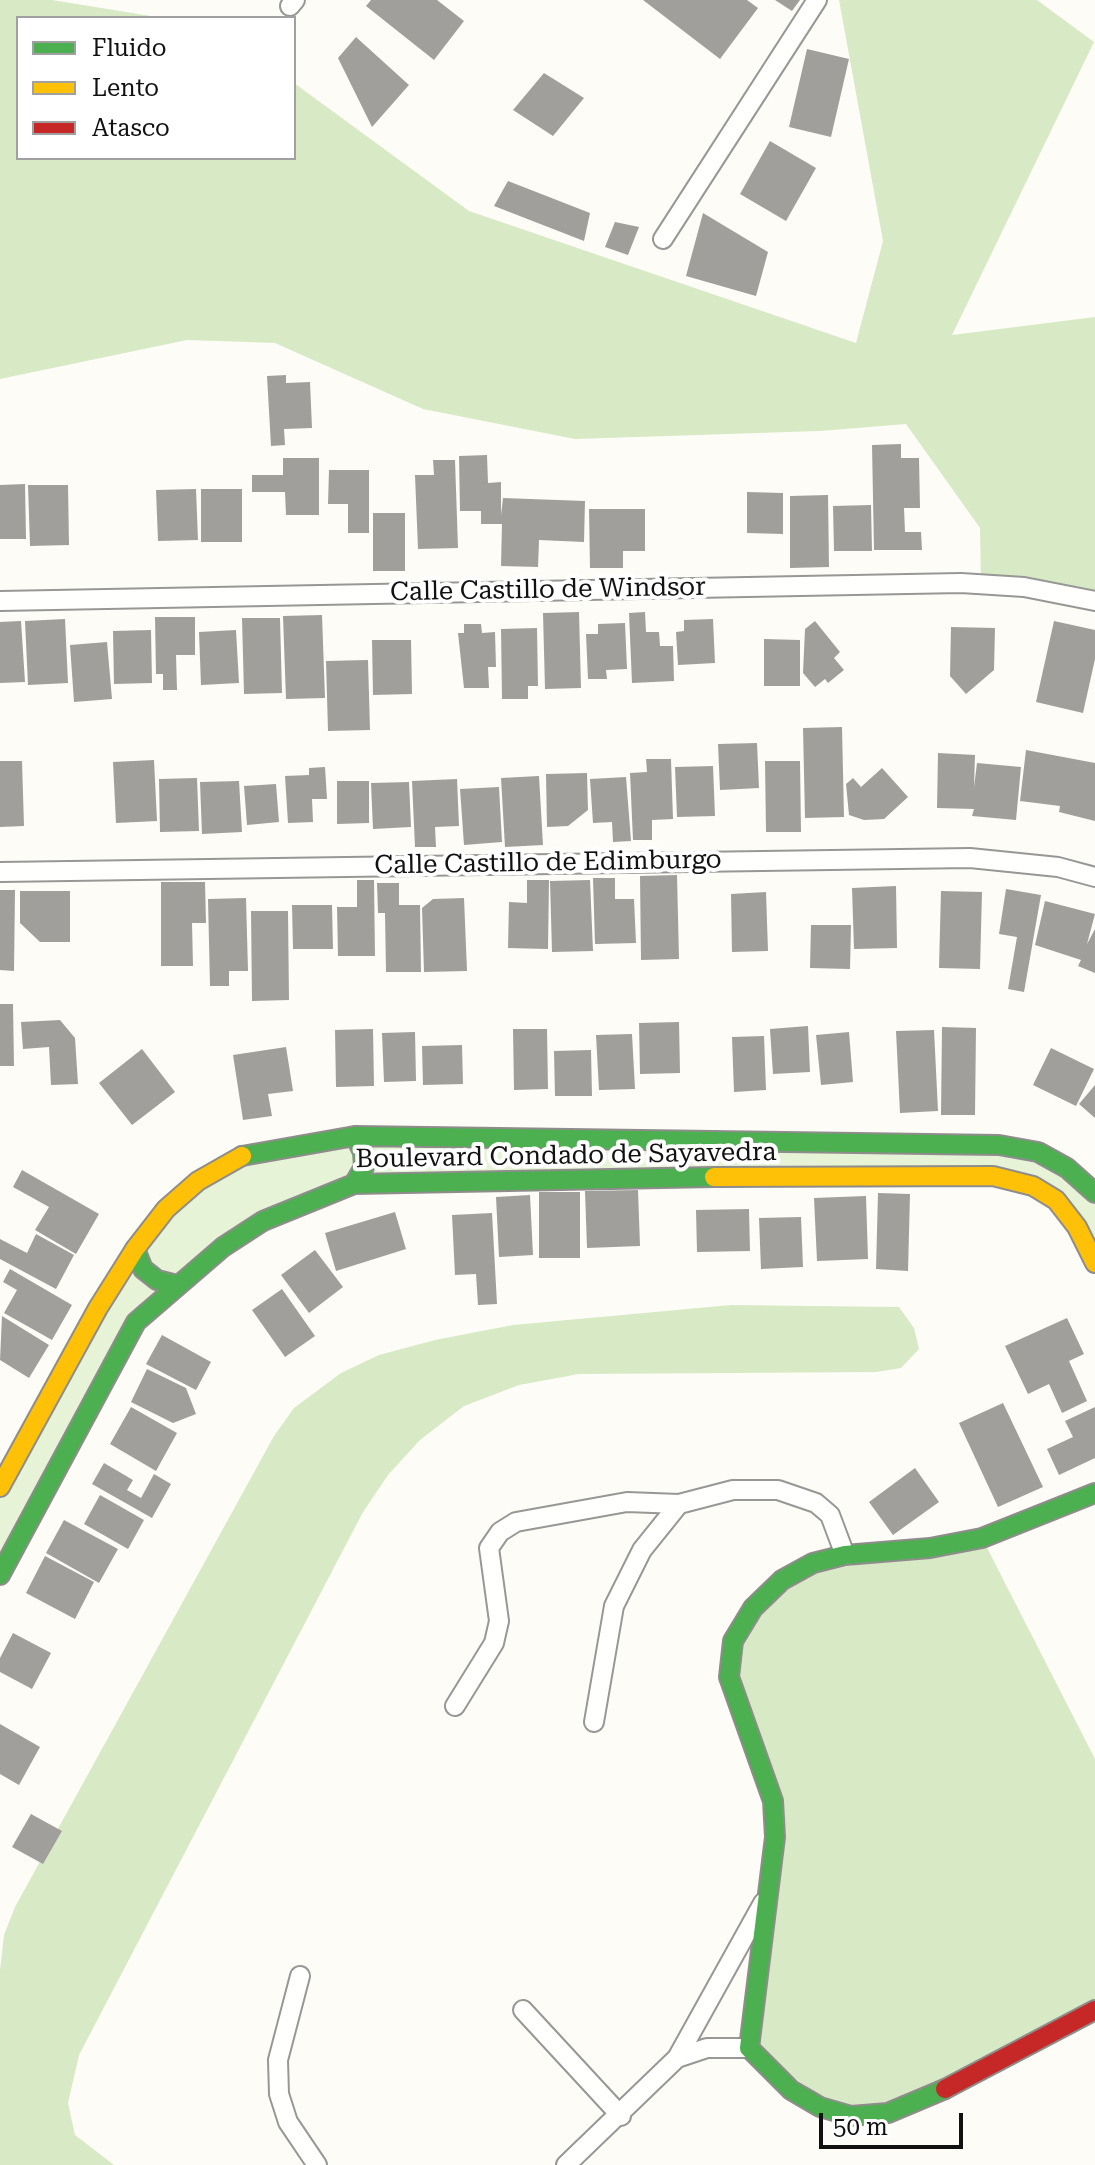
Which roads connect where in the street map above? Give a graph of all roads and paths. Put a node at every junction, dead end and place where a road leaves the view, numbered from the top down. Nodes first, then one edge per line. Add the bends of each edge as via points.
1 (817, 0) edge
2 (663, 239) dead end
3 (0, 601) edge
4 (1095, 601) edge
5 (0, 872) edge
6 (1095, 877) edge
7 (355, 1136) junction
8 (354, 1184) junction
9 (1095, 1193) edge
10 (135, 1249) junction
11 (1095, 1263) edge
12 (177, 1285) junction
13 (0, 1443) edge
14 (18, 1453) junction
15 (0, 1487) edge
16 (1095, 1493) edge
17 (679, 1504) junction
18 (845, 1555) junction
19 (0, 1575) edge
20 (455, 1706) dead end
21 (594, 1722) dead end
22 (769, 1892) junction
23 (300, 1976) dead end
24 (523, 2010) dead end
25 (1095, 2010) edge
26 (749, 2048) junction
27 (677, 2058) junction
28 (621, 2116) junction
29 (586, 2150) junction
30 (317, 2165) edge
31 (566, 2165) edge
32 (599, 2165) edge

1 - 2 street
3 - 4 street, Calle Castillo de Windsor via 961,583 1024,587
5 - 6 street, Calle Castillo de Edimburgo via 970,858 1046,865
7 - 8 street via 364,1167
7 - 9 street, Boulevard Condado de Sayavedra via 999,1145 1038,1152
7 - 10 street, Boulevard Condado de Sayavedra via 243,1156 198,1181 166,1209
8 - 11 street, Boulevard Condado de Sayavedra via 993,1176 1033,1186 1056,1200
8 - 12 street, Boulevard Condado de Sayavedra via 263,1221
10 - 12 street via 143,1269
10 - 14 street, Boulevard Condado de Sayavedra
12 - 19 street, Boulevard Condado de Sayavedra via 136,1322
13 - 14 street
14 - 15 street, Boulevard Condado de Sayavedra
16 - 18 street via 982,1538
17 - 18 street via 755,1488 798,1494 830,1515
17 - 20 street via 627,1502 575,1509 516,1522 500,1532 489,1548 499,1621 494,1643
17 - 21 street via 642,1550 614,1606
18 - 22 street via 813,1563 782,1580 753,1608 733,1641 729,1677 773,1801
22 - 26 street
22 - 27 street
23 - 30 street via 278,2060 279,2094 288,2122
24 - 28 street
25 - 26 street via 919,2103 888,2113 851,2116 820,2107 791,2090
26 - 27 street via 707,2048
27 - 28 street
28 - 29 street
29 - 31 street
29 - 32 street

